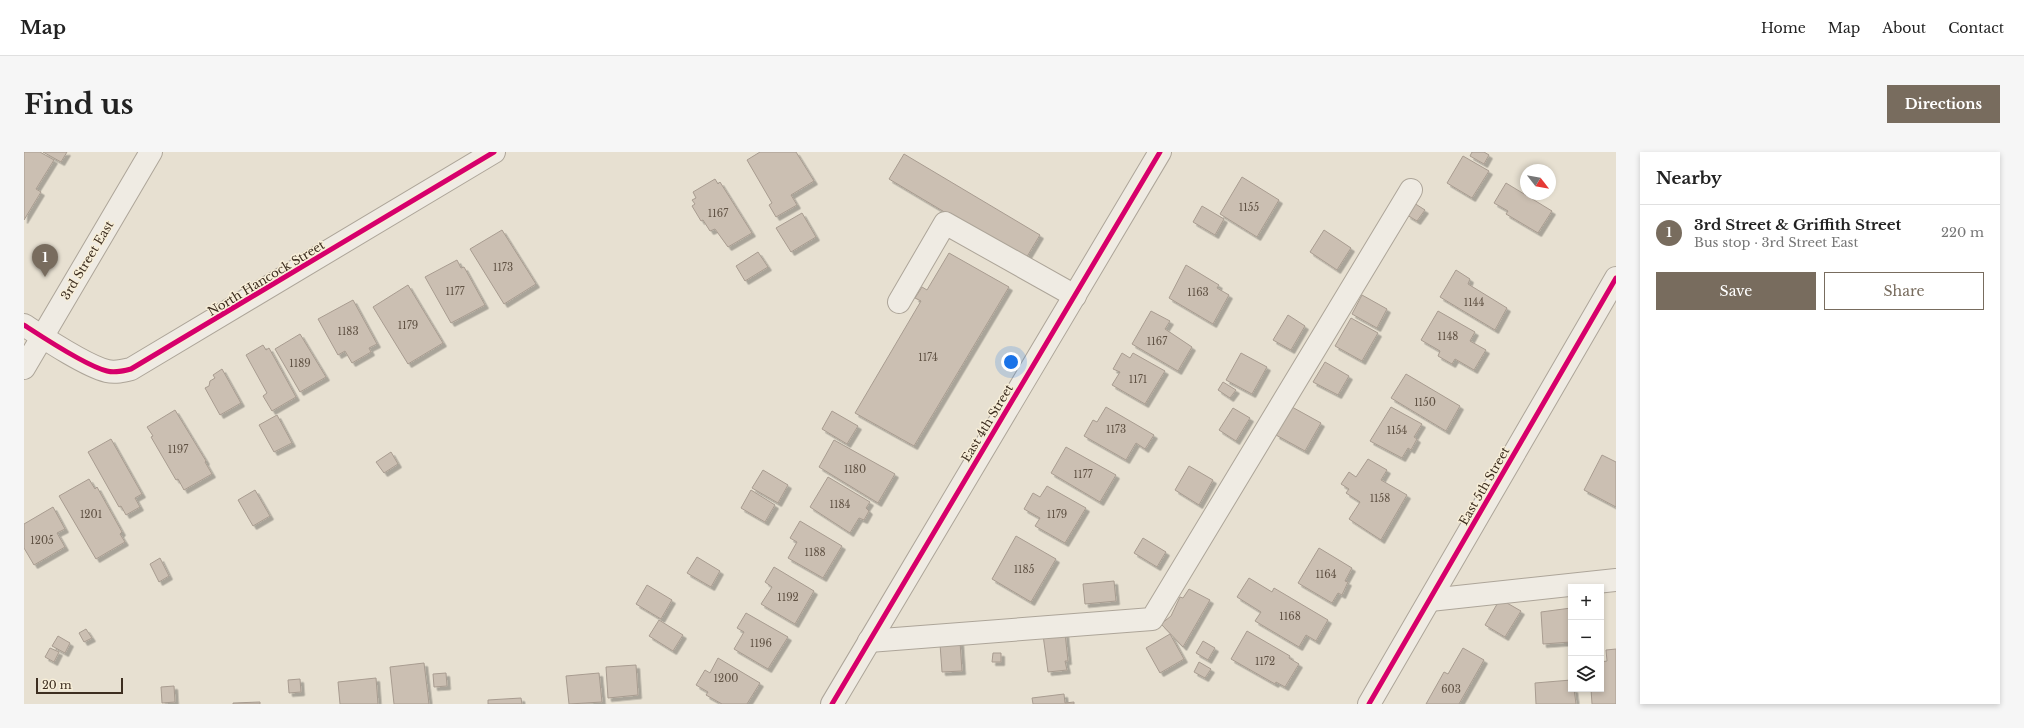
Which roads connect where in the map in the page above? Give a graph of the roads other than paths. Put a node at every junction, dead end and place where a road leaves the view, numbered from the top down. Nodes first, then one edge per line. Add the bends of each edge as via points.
1 (151, 152) edge
2 (494, 152) edge
3 (1160, 152) edge
4 (1411, 190) dead end
5 (1616, 278) edge
6 (1075, 296) junction
7 (899, 302) dead end
8 (33, 331) edge
9 (24, 368) edge
10 (1616, 580) edge
11 (1430, 600) junction
12 (869, 641) junction
13 (832, 704) edge
14 (1369, 704) edge

1 - 8 street, 3rd Street East
2 - 8 street, North Hancock Street via 132,369 106,371
3 - 6 street, East 4th Street
4 - 12 street via 1152,619
5 - 11 street, East 5th Street
6 - 7 street via 945,223
6 - 12 street, East 4th Street
8 - 9 street, 3rd Street East
10 - 11 street
11 - 14 street, East 5th Street
12 - 13 street, East 4th Street

